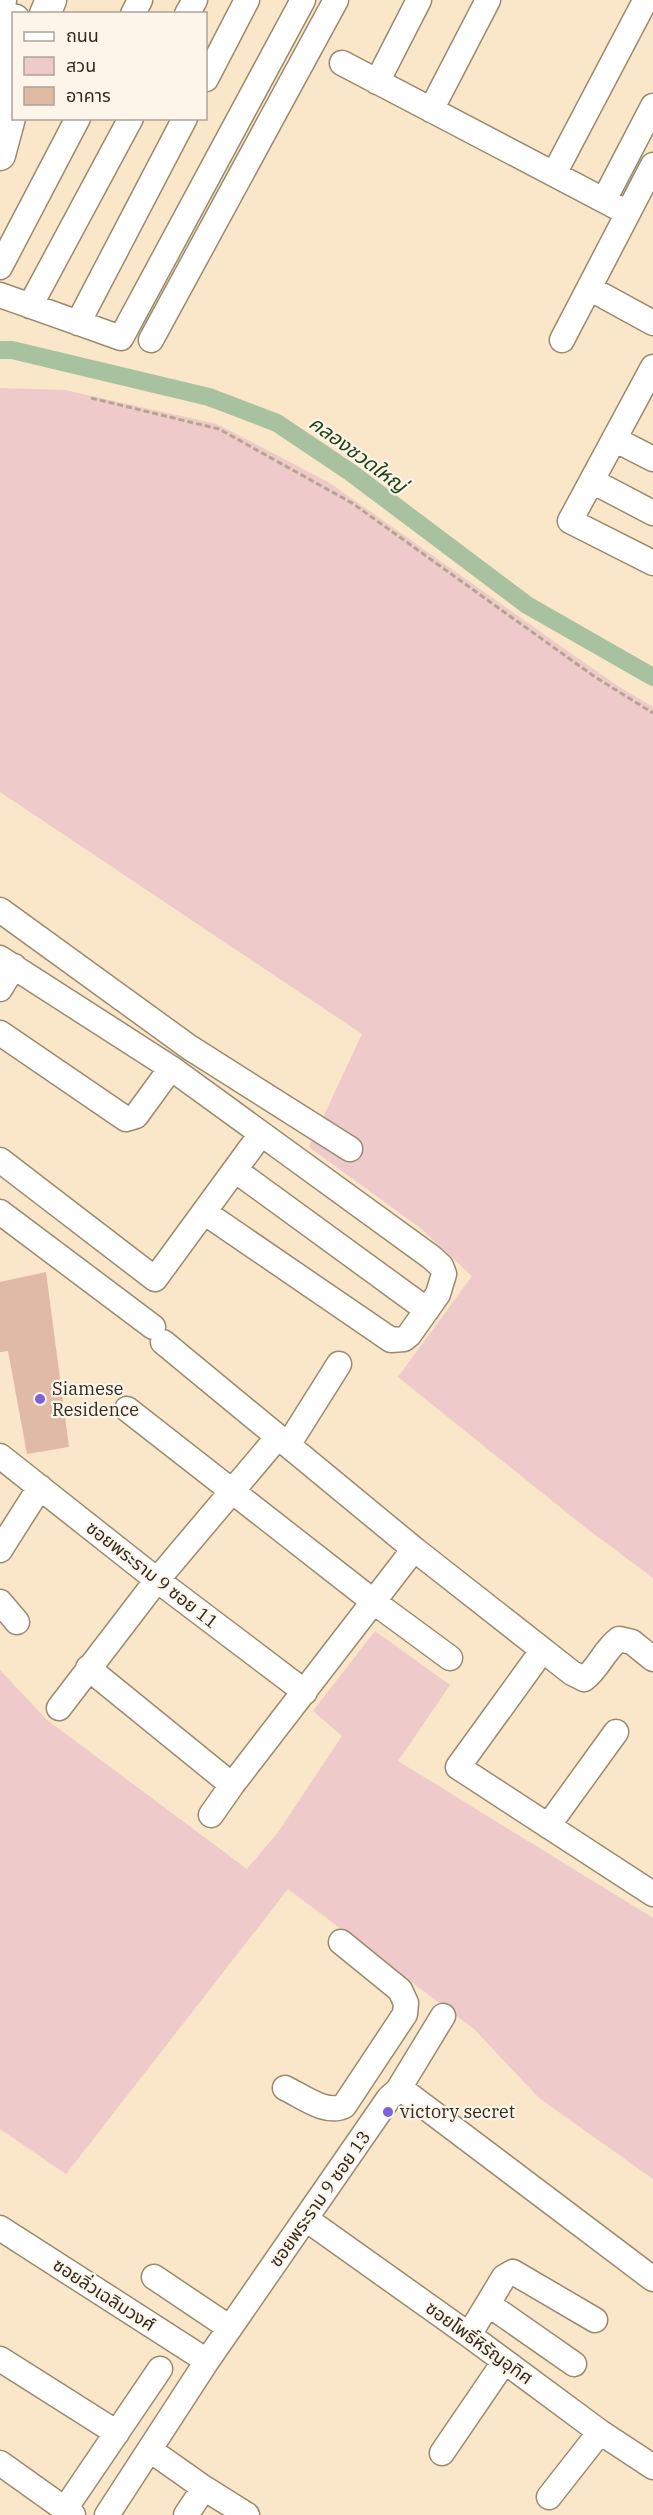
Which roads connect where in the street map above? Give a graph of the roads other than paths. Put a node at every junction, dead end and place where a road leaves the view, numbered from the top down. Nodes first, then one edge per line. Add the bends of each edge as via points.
1 (1, 0) edge
2 (16, 0) edge
3 (247, 0) edge
4 (303, 0) edge
5 (336, 0) edge
6 (419, 0) edge
7 (488, 0) edge
8 (645, 0) edge
9 (653, 5) edge
10 (0, 8) edge
11 (12, 25) edge
12 (0, 26) edge
13 (0, 52) edge
14 (342, 63) dead end
15 (12, 70) edge
16 (207, 77) edge
17 (377, 82) junction
18 (0, 90) edge
19 (653, 106) edge
20 (12, 110) edge
21 (431, 110) junction
22 (77, 120) edge
23 (130, 120) edge
24 (184, 120) edge
25 (0, 155) edge
26 (653, 165) edge
27 (555, 174) junction
28 (604, 200) junction
29 (628, 213) junction
30 (0, 267) edge
31 (588, 288) junction
32 (0, 296) edge
33 (30, 306) junction
34 (78, 323) junction
35 (653, 323) edge
36 (151, 340) dead end
37 (562, 340) dead end
38 (653, 368) edge
39 (645, 399) edge
40 (614, 439) junction
41 (653, 459) edge
42 (592, 481) junction
43 (653, 513) edge
44 (653, 563) edge
45 (0, 910) edge
46 (7, 962) edge
47 (0, 989) edge
48 (0, 1033) edge
49 (171, 1068) junction
50 (261, 1134) junction
51 (350, 1149) dead end
52 (0, 1160) edge
53 (235, 1170) junction
54 (0, 1212) edge
55 (204, 1212) junction
56 (26, 1232) junction
57 (0, 1236) edge
58 (427, 1310) junction
59 (339, 1364) dead end
60 (127, 1409) dead end
61 (282, 1441) junction
62 (0, 1456) edge
63 (40, 1487) junction
64 (233, 1490) junction
65 (414, 1549) junction
66 (0, 1550) edge
67 (157, 1580) junction
68 (0, 1602) edge
69 (375, 1602) junction
70 (17, 1622) dead end
71 (450, 1658) dead end
72 (653, 1659) edge
73 (534, 1662) dead end
74 (88, 1668) junction
75 (305, 1692) junction
76 (58, 1708) dead end
77 (616, 1732) dead end
78 (232, 1785) junction
79 (211, 1815) dead end
80 (548, 1826) junction
81 (649, 1883) edge
82 (341, 1942) dead end
83 (405, 2014) junction
84 (285, 2088) dead end
85 (398, 2090) junction
86 (349, 2098) junction
87 (374, 2120) junction
88 (306, 2219) junction
89 (0, 2228) edge
90 (154, 2277) dead end
91 (653, 2279) edge
92 (488, 2304) junction
93 (595, 2320) dead end
94 (230, 2328) junction
95 (469, 2335) junction
96 (0, 2359) edge
97 (207, 2361) junction
98 (504, 2362) junction
99 (574, 2364) dead end
100 (160, 2369) dead end
101 (600, 2432) junction
102 (117, 2433) junction
103 (150, 2450) junction
104 (442, 2453) dead end
105 (653, 2467) edge
106 (8, 2469) edge
107 (204, 2488) junction
108 (549, 2497) dead end
109 (69, 2512) edge
110 (107, 2515) edge
111 (186, 2515) edge
112 (247, 2515) edge

1 - 10 main road
2 - 12 main road
3 - 16 street
4 - 34 street via 121,338
5 - 36 street
6 - 17 street
7 - 21 street
8 - 9 street
8 - 27 street
11 - 13 highway
14 - 17 street
15 - 18 main road
17 - 21 street
19 - 28 street
20 - 25 main road
21 - 27 street
22 - 30 street
23 - 33 street
24 - 34 street
26 - 29 street
27 - 28 street
28 - 29 street
29 - 31 street
31 - 35 street
31 - 37 street
32 - 33 street
33 - 34 street
38 - 39 street
39 - 40 street
40 - 41 street
40 - 42 street
42 - 43 street
42 - 44 street via 570,520
45 - 51 street via 189,1047
46 - 47 street
46 - 49 street
48 - 49 street via 126,1119 136,1116
49 - 50 street
50 - 53 street
50 - 58 street via 441,1266 444,1274 438,1294
52 - 55 street via 155,1279
53 - 55 street
53 - 58 street
54 - 56 street
55 - 58 street via 391,1340 404,1339
56 - 57 street
56 - 61 street via 158,1334
59 - 61 street
60 - 64 street
61 - 64 street
61 - 65 street
62 - 63 street, ซอยพระราม 9 ซอย 11
63 - 66 street
63 - 67 street, ซอยพระราม 9 ซอย 11
64 - 67 street
64 - 69 street
65 - 69 street
65 - 72 street via 584,1679 619,1639 632,1642
67 - 74 street
67 - 75 street, ซอยพระราม 9 ซอย 11
68 - 70 street
69 - 71 street
69 - 75 street
73 - 80 street via 458,1767
74 - 76 street
74 - 78 street
75 - 78 street
77 - 80 street
78 - 79 street
80 - 81 street
82 - 83 street via 400,1990 406,2003
83 - 85 street, ซอยพระราม 9 ซอย 13 via 438,2024
83 - 86 street
84 - 86 street via 327,2109 344,2106
85 - 87 street, ซอยพระราม 9 ซอย 13
85 - 91 street
86 - 87 street
87 - 88 street, ซอยพระราม 9 ซอย 13
88 - 94 street, ซอยพระราม 9 ซอย 13
88 - 95 street, ซอยโพธิ์หิรัญอุทิศ
89 - 97 street, ซอยลิ่วเฉลิมวงศ์
90 - 94 street
92 - 93 street via 504,2277 513,2272
92 - 95 street
92 - 99 street
94 - 97 street, ซอยพระราม 9 ซอย 13
95 - 98 street, ซอยโพธิ์หิรัญอุทิศ
96 - 102 street
97 - 103 street, ซอยพระราม 9 ซอย 13
98 - 101 street, ซอยโพธิ์หิรัญอุทิศ
98 - 104 street
100 - 102 street
101 - 105 street, ซอยโพธิ์หิรัญอุทิศ
101 - 108 street
102 - 109 street
103 - 107 street
103 - 110 street, ซอยพระราม 9 ซอย 13
106 - 109 street
107 - 111 street
107 - 112 street

